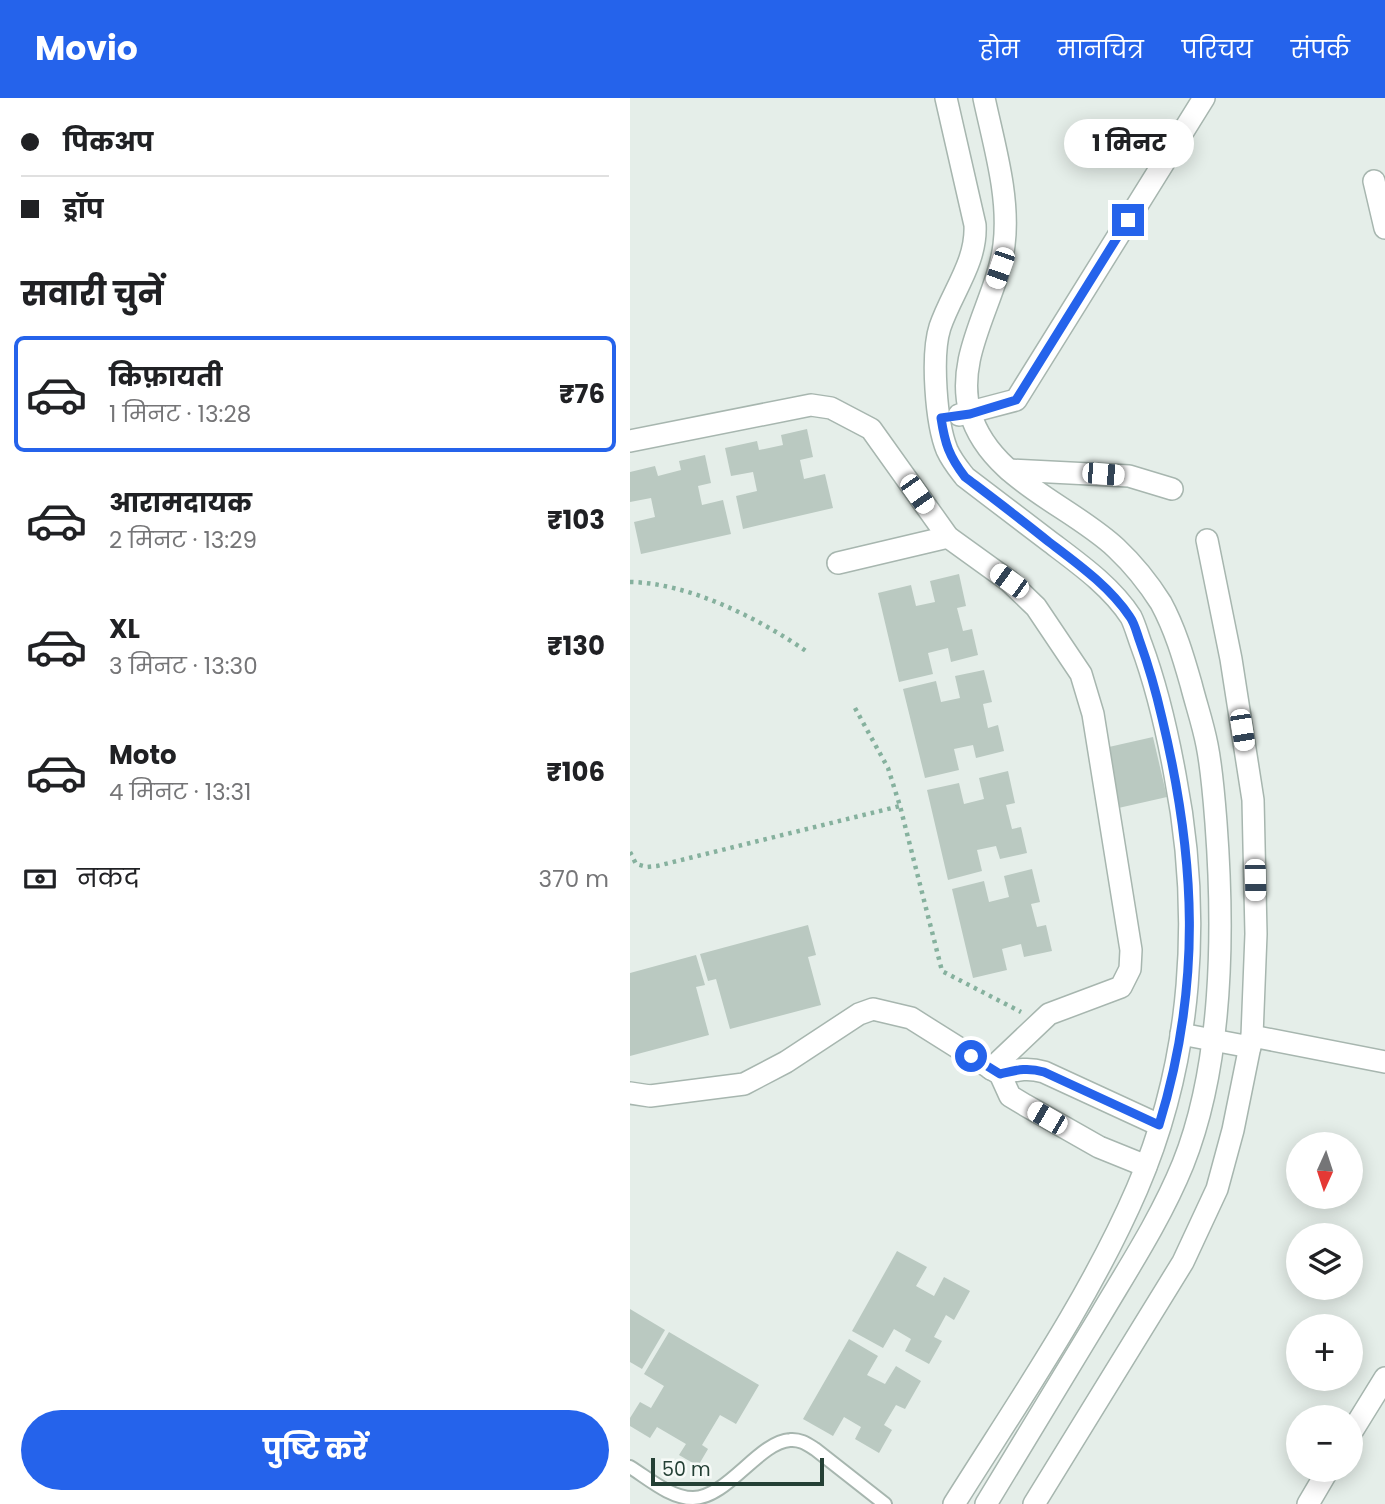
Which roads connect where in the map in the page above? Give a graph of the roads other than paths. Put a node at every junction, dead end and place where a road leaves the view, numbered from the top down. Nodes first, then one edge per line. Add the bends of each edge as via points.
1 (946, 98) edge
2 (984, 98) edge
3 (1204, 98) edge
4 (1374, 181) dead end
5 (1385, 228) edge
6 (970, 414) junction
7 (941, 418) junction
8 (630, 441) edge
9 (1009, 470) junction
10 (1172, 489) dead end
11 (948, 537) junction
12 (1207, 540) dead end
13 (838, 563) dead end
14 (1184, 1012) junction
15 (1215, 1018) junction
16 (1181, 1034) junction
17 (1251, 1036) junction
18 (1213, 1041) junction
19 (1385, 1062) edge
20 (996, 1071) junction
21 (630, 1093) edge
22 (1159, 1125) junction
23 (1149, 1157) junction
24 (1184, 1163) junction
25 (1385, 1378) edge
26 (1363, 1414) edge
27 (630, 1467) edge
28 (1321, 1482) edge
29 (886, 1504) edge
30 (954, 1504) edge
31 (986, 1504) edge
32 (1034, 1504) edge
33 (1308, 1504) edge

1 - 7 street via 975,240 940,329 934,359
2 - 6 street via 1000,179 1005,240 967,365 964,386
3 - 6 street via 1016,400
4 - 5 street
6 - 7 street
6 - 9 street via 989,449
7 - 14 street via 946,447 965,477 1076,562 1132,618 1153,676 1184,820 1191,892
8 - 11 street via 789,408 831,408 871,429
9 - 10 street via 1129,476
9 - 15 street via 1115,547 1161,604 1180,645 1207,746 1214,800 1220,875
11 - 13 street
11 - 20 street via 1009,581 1036,607 1081,674 1093,714 1131,950 1130,969 1121,987 1049,1014
12 - 17 street via 1253,800 1256,934
14 - 15 street
14 - 16 street
15 - 17 street
15 - 18 street
16 - 18 street
16 - 22 street
17 - 18 street
17 - 19 street
17 - 32 street via 1233,1130 1212,1202 1183,1262
18 - 24 street
20 - 21 street via 911,1018 873,1009 744,1084 650,1096
20 - 22 street via 1030,1068 1044,1072
20 - 23 street via 1010,1096 1024,1105 1099,1147
22 - 23 street
23 - 24 street
23 - 30 street via 1081,1299
24 - 31 street via 1150,1232
25 - 26 street
27 - 29 lane via 671,1493 706,1496 779,1442 791,1439 815,1449
28 - 33 street

